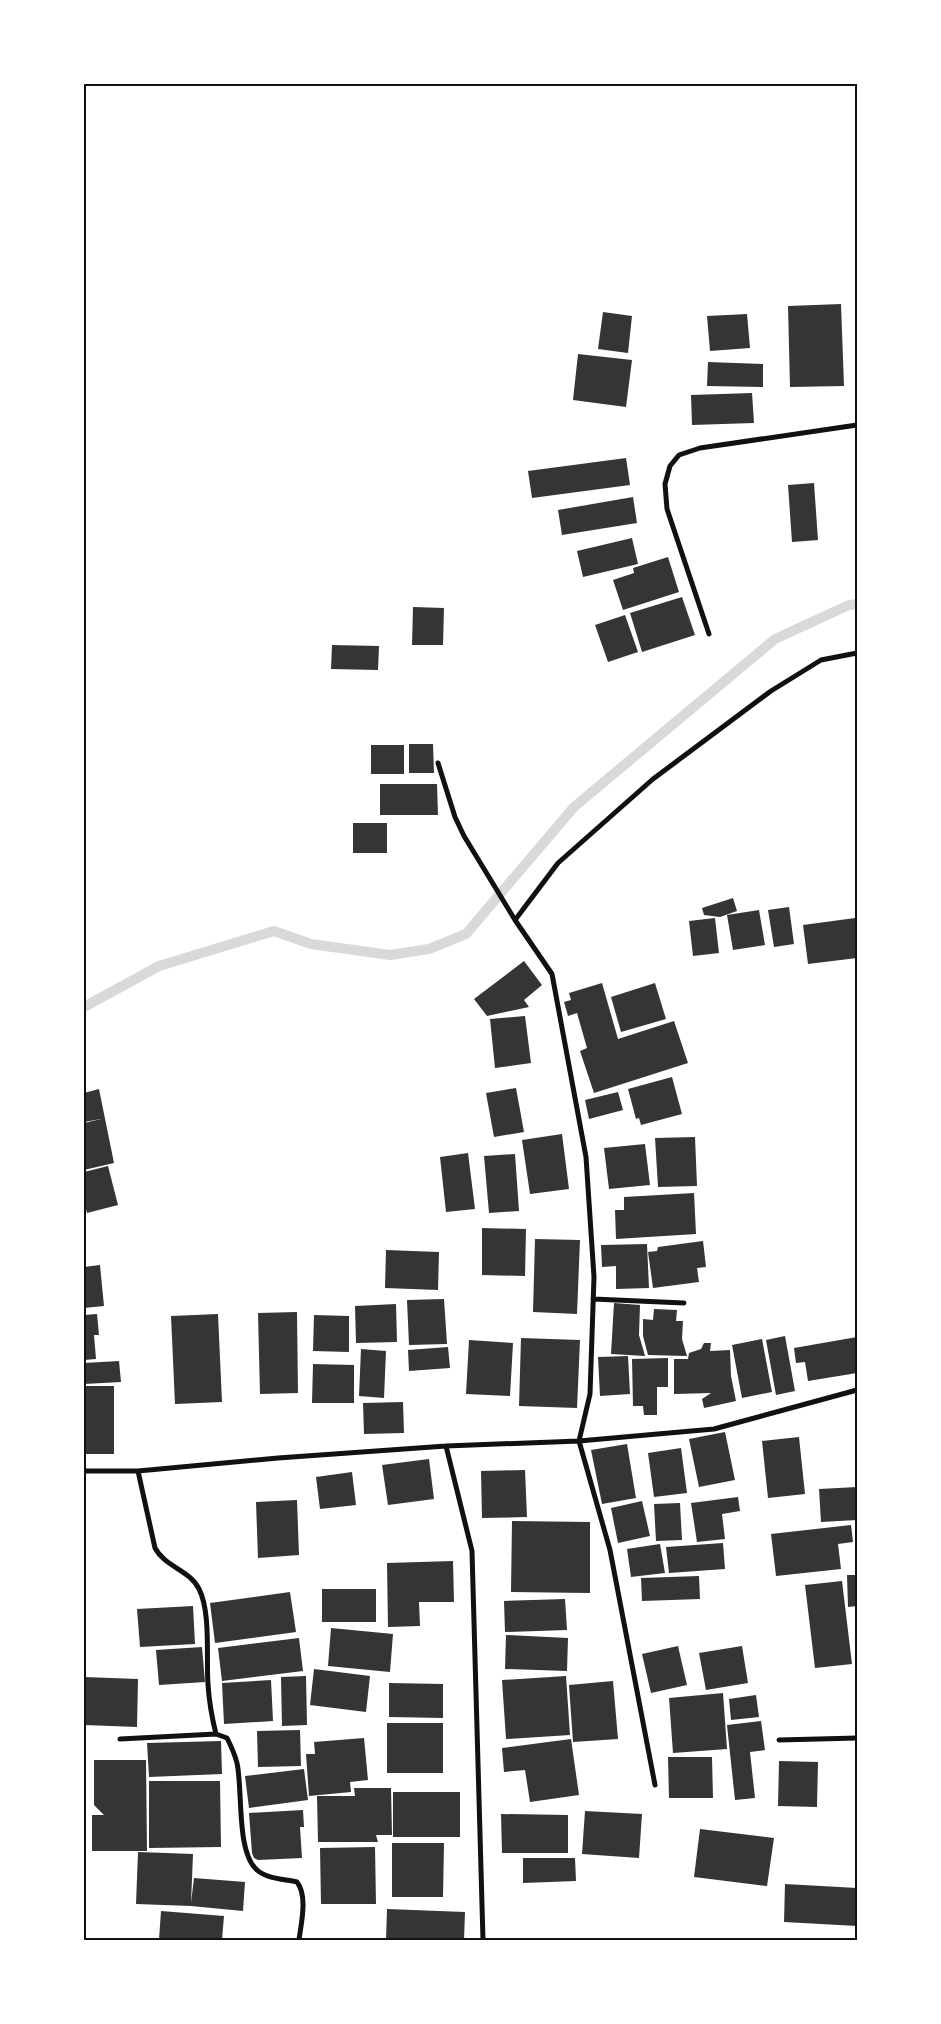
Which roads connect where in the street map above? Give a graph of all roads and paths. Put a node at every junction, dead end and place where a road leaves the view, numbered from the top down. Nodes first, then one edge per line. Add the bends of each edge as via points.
1 (857, 425) edge
2 (709, 634) dead end
3 (857, 653) edge
4 (438, 763) dead end
5 (515, 920) junction
6 (593, 1300) junction
7 (684, 1302) dead end
8 (857, 1390) edge
9 (580, 1441) junction
10 (446, 1446) junction
11 (84, 1471) edge
12 (138, 1471) junction
13 (216, 1734) junction
14 (857, 1738) edge
15 (120, 1739) dead end
16 (779, 1740) dead end
17 (655, 1785) dead end
18 (299, 1940) edge
19 (483, 1940) edge

1 - 2 street via 700,448 679,455 670,466 664,484 667,509
3 - 5 street via 822,660 771,691 653,779 558,863
4 - 5 street via 455,817
5 - 6 street via 552,974 586,1157
6 - 7 street
6 - 9 street via 590,1394
8 - 9 street via 714,1429
9 - 10 street
9 - 17 street via 610,1550
10 - 12 street
10 - 19 street via 472,1551
11 - 12 street
12 - 13 street via 159,1556 191,1578 205,1602 208,1686
13 - 15 street
13 - 18 street via 228,1738 237,1763 248,1860 265,1876 297,1882 300,1886 303,1898
14 - 16 street

